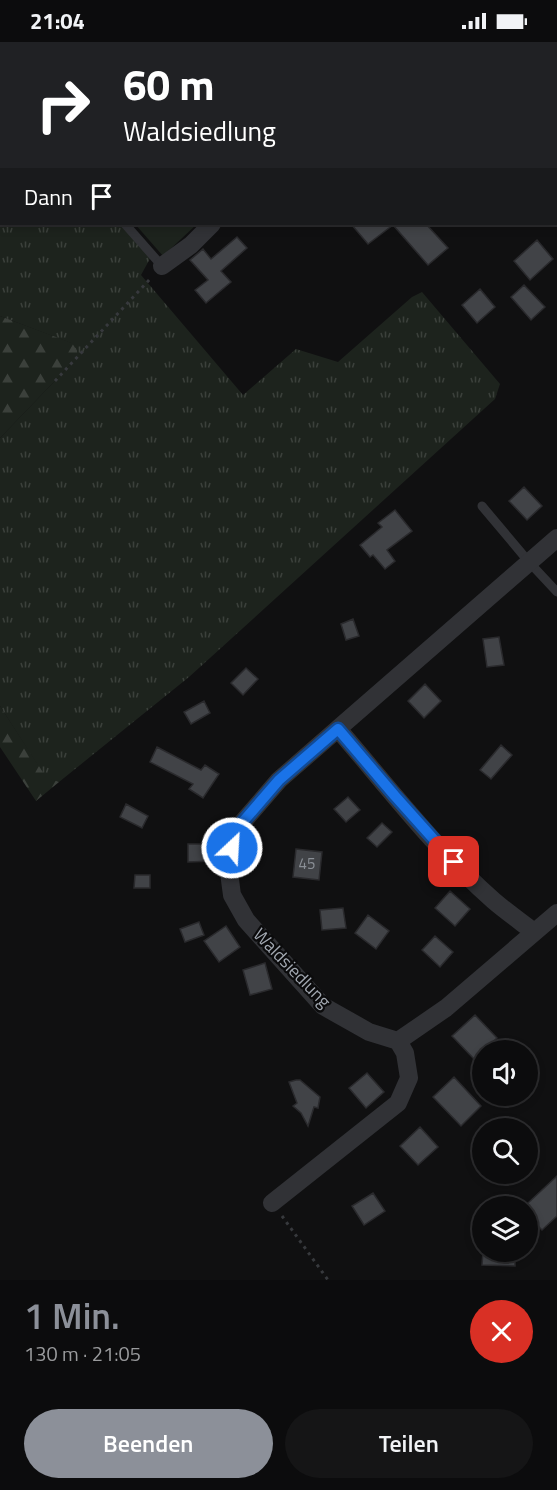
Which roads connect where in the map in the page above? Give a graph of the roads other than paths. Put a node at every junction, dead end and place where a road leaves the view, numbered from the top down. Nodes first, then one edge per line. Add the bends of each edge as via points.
1 (126, 225) edge
2 (211, 225) edge
3 (162, 266) joint
4 (482, 506) dead end
5 (557, 538) edge
6 (529, 562) junction
7 (557, 592) edge
8 (338, 729) junction
9 (557, 913) edge
10 (534, 932) junction
11 (398, 1041) junction
12 (273, 1203) road end

1 - 3 lane
2 - 3 street
4 - 6 lane
5 - 6 street, Waldsiedlung
6 - 7 lane
6 - 8 street, Waldsiedlung
8 - 10 street via 454,862 494,901
8 - 11 street, Waldsiedlung via 279,780 235,831 228,865 232,895 246,920 323,1005 369,1032
9 - 10 street
10 - 11 street via 446,1008
11 - 12 street via 405,1053 409,1078 398,1103

